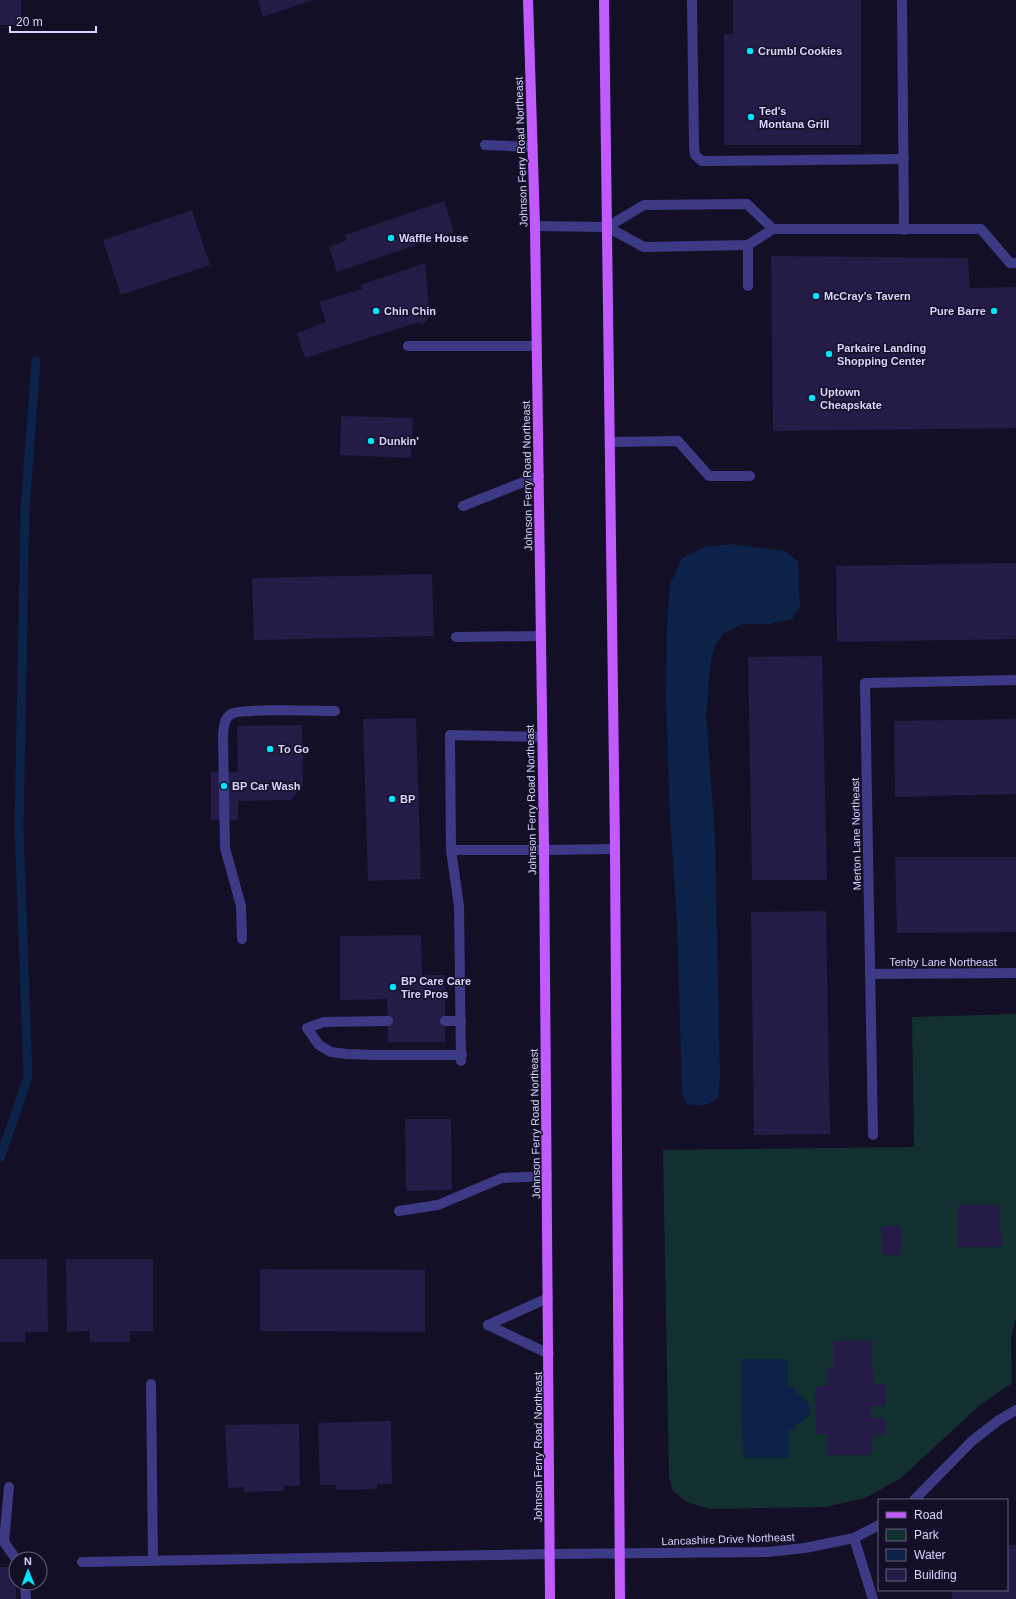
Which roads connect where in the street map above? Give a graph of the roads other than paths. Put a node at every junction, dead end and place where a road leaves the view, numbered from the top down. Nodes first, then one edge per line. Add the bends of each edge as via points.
1 (528, 0) edge
2 (604, 0) edge
3 (692, 0) edge
4 (902, 0) edge
5 (485, 145) dead end
6 (533, 147) junction
7 (904, 159) junction
8 (535, 226) junction
9 (607, 226) junction
10 (773, 229) junction
11 (904, 230) junction
12 (748, 245) junction
13 (1016, 263) edge
14 (748, 286) dead end
15 (408, 346) dead end
16 (537, 346) junction
17 (610, 442) junction
18 (539, 476) junction
19 (750, 476) dead end
20 (463, 506) dead end
21 (541, 636) junction
22 (456, 637) dead end
23 (1016, 680) edge
24 (335, 711) dead end
25 (542, 738) junction
26 (615, 849) junction
27 (451, 850) junction
28 (544, 850) junction
29 (242, 939) dead end
30 (1016, 973) edge
31 (870, 974) junction
32 (388, 1021) dead end
33 (446, 1021) dead end
34 (461, 1021) junction
35 (873, 1135) dead end
36 (547, 1176) junction
37 (399, 1211) dead end
38 (548, 1298) junction
39 (549, 1354) junction
40 (151, 1384) dead end
41 (1016, 1410) edge
42 (9, 1486) dead end
43 (915, 1499) edge
44 (878, 1526) edge
45 (854, 1538) junction
46 (10, 1551) edge
47 (551, 1554) junction
48 (621, 1554) junction
49 (154, 1560) junction
50 (82, 1562) dead end
51 (550, 1599) edge
52 (620, 1599) edge
53 (873, 1599) edge

1 - 6 main road, Johnson Ferry Road Northeast
2 - 9 main road
3 - 7 street via 694,146 695,155 702,161
4 - 7 street
5 - 6 street
6 - 8 main road, Johnson Ferry Road Northeast
7 - 11 street
8 - 9 street
8 - 16 main road, Johnson Ferry Road Northeast
9 - 10 street via 644,205 747,204
9 - 12 street via 644,246
9 - 17 main road
10 - 11 street
10 - 12 street
11 - 13 street via 981,229 1010,263
12 - 14 street
15 - 16 street
16 - 18 main road, Johnson Ferry Road Northeast
17 - 19 street via 678,441 709,476
17 - 26 main road
18 - 20 street
18 - 21 main road, Johnson Ferry Road Northeast
21 - 22 street
21 - 25 main road, Johnson Ferry Road Northeast
23 - 31 street, Merton Lane Northeast via 865,683
24 - 29 street via 255,711 232,714 225,721 225,848 241,906
25 - 27 street via 450,735
25 - 28 main road, Johnson Ferry Road Northeast
26 - 28 street
26 - 48 main road
27 - 28 street
27 - 34 street via 459,906
28 - 36 main road, Johnson Ferry Road Northeast
30 - 31 street, Tenby Lane Northeast
31 - 35 street, Merton Lane Northeast
32 - 34 street via 324,1022 308,1028 319,1045 331,1052 462,1058
33 - 34 street
36 - 37 street via 502,1178 438,1206
36 - 38 main road, Johnson Ferry Road Northeast
38 - 39 main road, Johnson Ferry Road Northeast
38 - 39 street via 488,1325
39 - 47 main road, Johnson Ferry Road Northeast
40 - 49 street
41 - 43 street via 972,1441
42 - 46 street via 4,1542
44 - 45 street, Lancashire Drive Northeast
45 - 48 street, Lancashire Drive Northeast via 805,1548 767,1552
45 - 53 street
47 - 48 street, Lancashire Drive Northeast
47 - 49 street, Lancashire Drive Northeast
47 - 51 main road, Johnson Ferry Road Northeast
48 - 52 main road
49 - 50 street, Lancashire Drive Northeast

